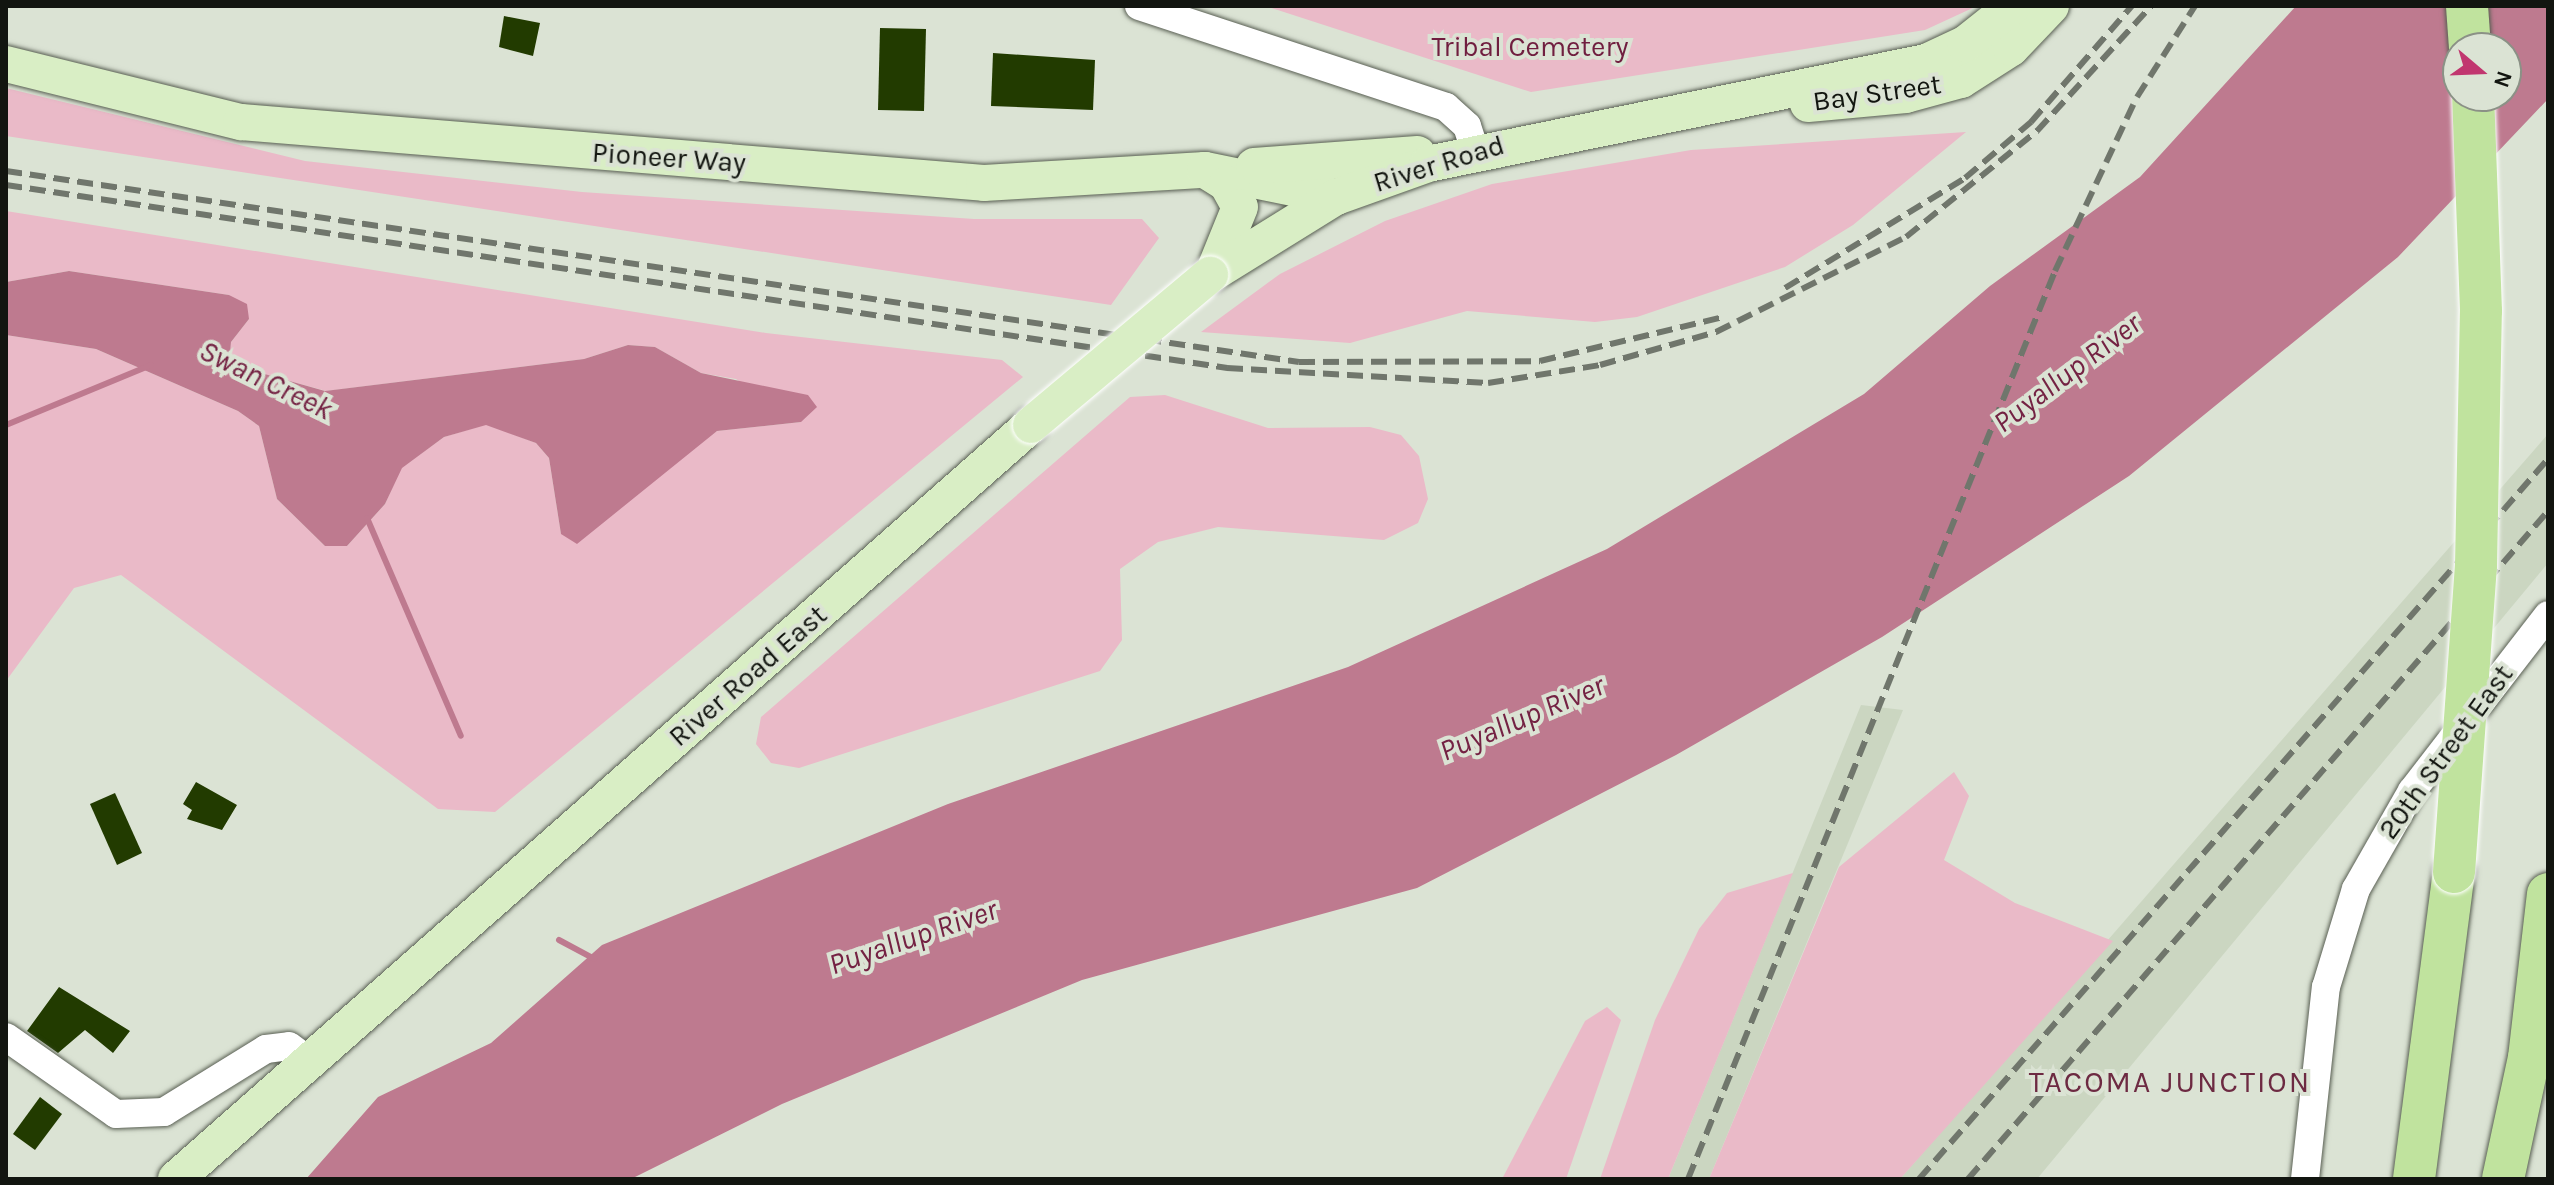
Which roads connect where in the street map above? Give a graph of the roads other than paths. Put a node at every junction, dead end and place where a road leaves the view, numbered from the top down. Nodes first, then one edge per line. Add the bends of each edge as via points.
1 (1139, 6) edge
2 (2013, 6) edge
3 (2051, 6) edge
4 (2467, 6) edge
5 (2469, 32) edge
6 (6, 64) edge
7 (1723, 105) junction
8 (2474, 112) edge
9 (1543, 136) joint
10 (1475, 150) junction
11 (1205, 170) junction
12 (1336, 197) junction
13 (1210, 275) junction
14 (2548, 615) edge
15 (2548, 894) edge
16 (9, 1038) edge
17 (2529, 1058) junction
18 (309, 1061) junction
19 (176, 1179) edge
20 (2305, 1179) edge
21 (2414, 1179) edge
22 (2503, 1179) edge
23 (2531, 1179) edge

1 - 10 street via 1446,107 1467,126
2 - 7 main road, Bay Street via 1941,57
3 - 7 main road, Bay Street via 1994,62 1938,88 1824,103
4 - 5 highway
6 - 11 main road, Pioneer Way via 241,122 984,183
7 - 9 main road, Bay Street
8 - 21 highway, bridge via 2481,311 2476,550 2454,872
9 - 10 main road, River Road
10 - 11 main road
10 - 12 main road, River Road
11 - 12 main road, Pioneer Way
11 - 13 main road via 1227,184 1240,207 1232,241
12 - 13 main road, River Road East
13 - 18 main road, River Road East, bridge via 1031,425
14 - 20 street, 20th Street East via 2412,791 2356,889 2326,987
15 - 17 highway
16 - 18 street via 116,1114 164,1112 266,1049 289,1046
17 - 22 highway
17 - 23 highway via 2542,1124
18 - 19 main road, River Road East

